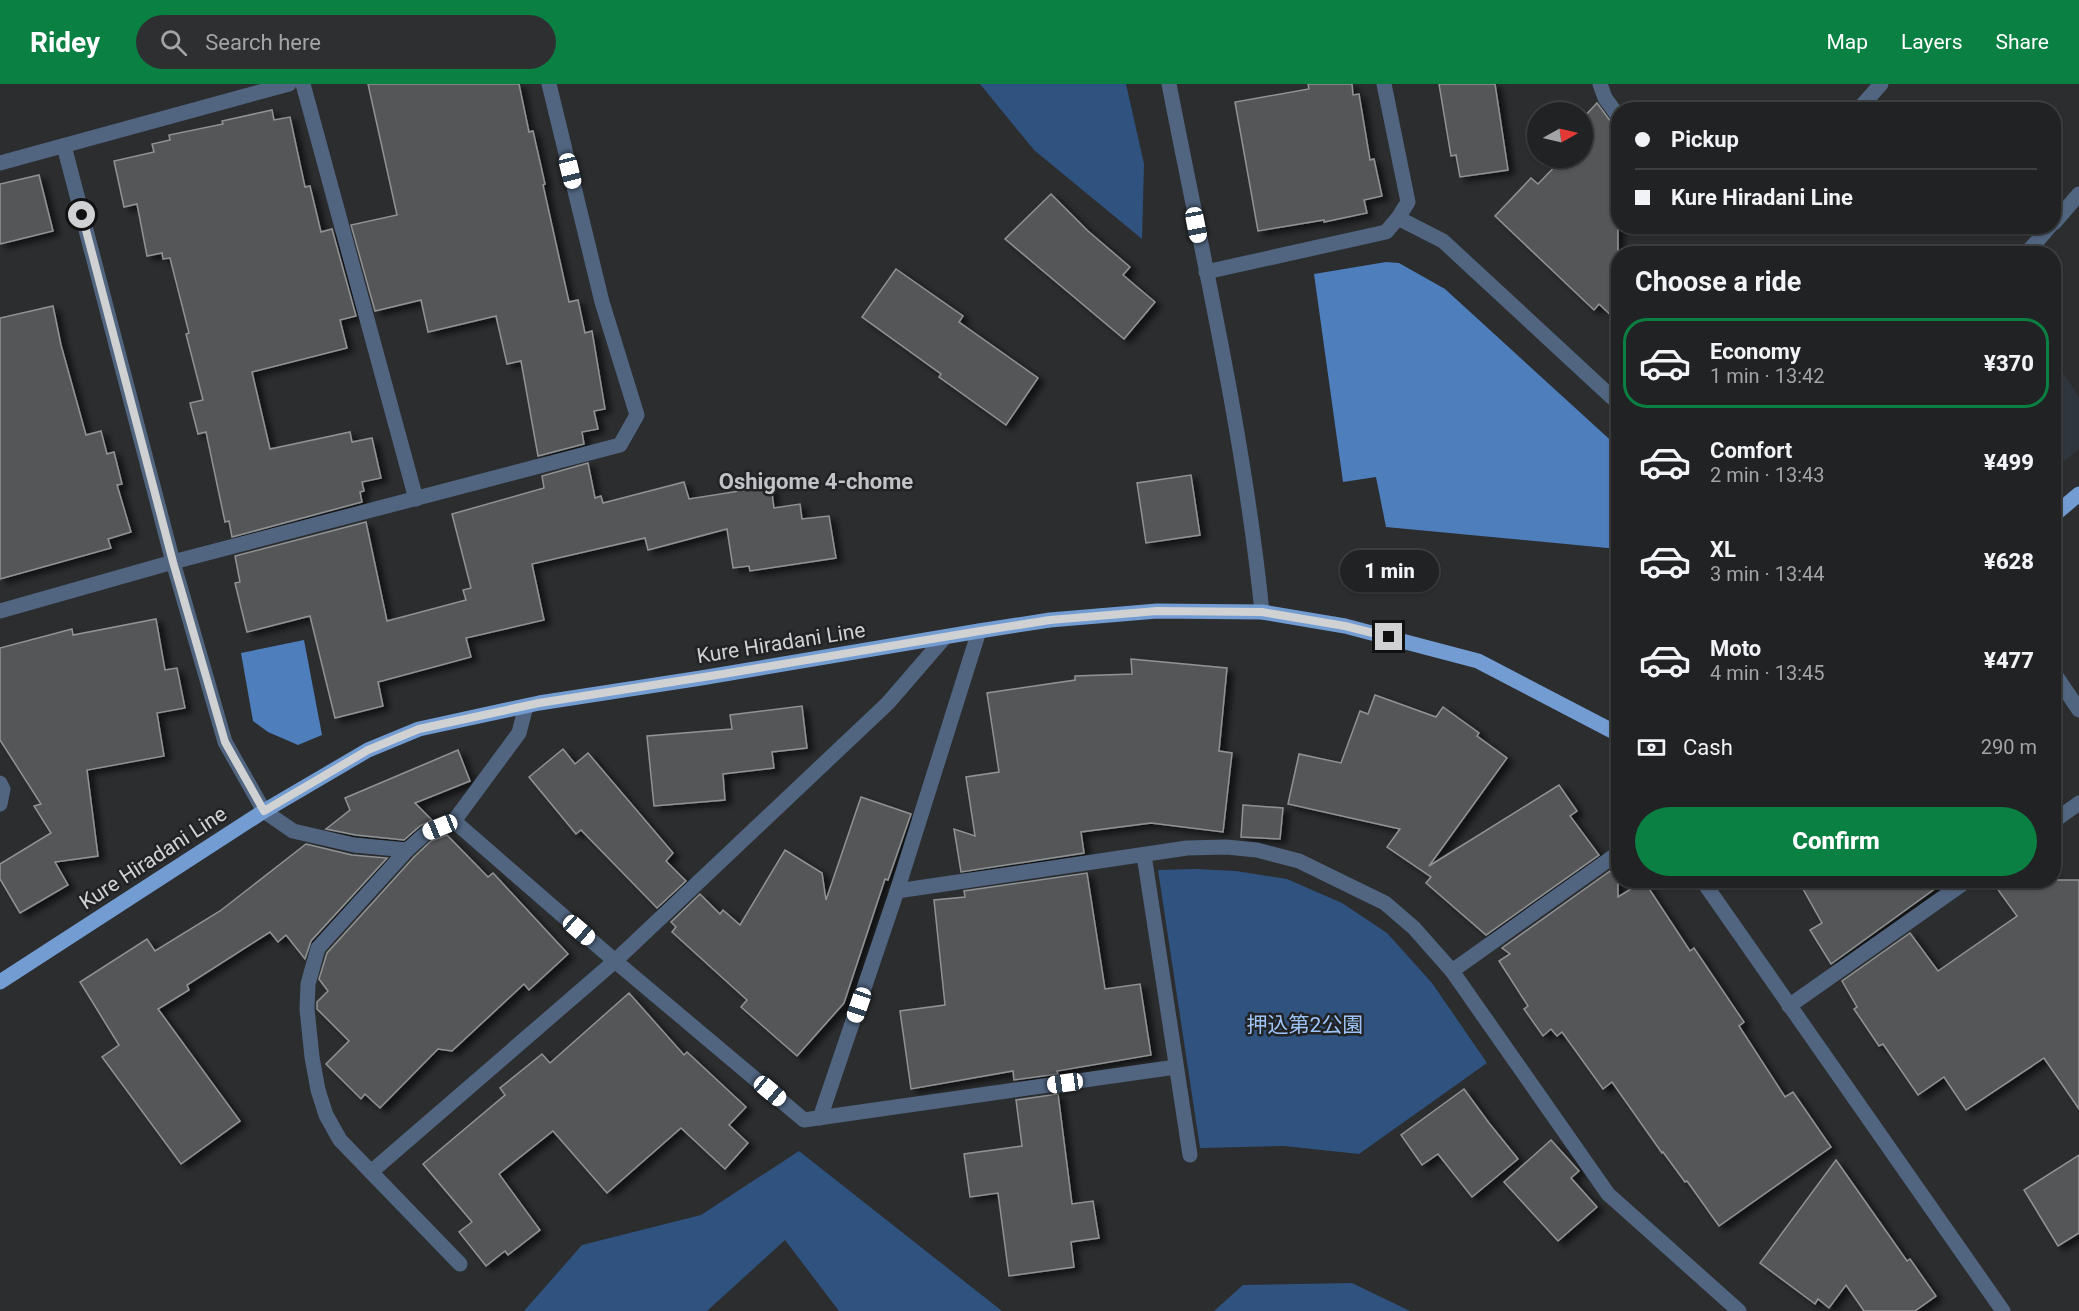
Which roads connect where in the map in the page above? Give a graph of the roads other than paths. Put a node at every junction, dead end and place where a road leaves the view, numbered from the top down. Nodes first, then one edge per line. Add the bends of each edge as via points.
1 (290, 84) edge
2 (303, 84) edge
3 (549, 84) edge
4 (1169, 84) edge
5 (1384, 84) edge
6 (1600, 84) edge
7 (1881, 84) edge
8 (1865, 102) edge
9 (1611, 106) edge
10 (64, 146) junction
11 (0, 163) edge
12 (2079, 194) edge
13 (2061, 215) edge
14 (1398, 218) junction
15 (2043, 234) edge
16 (2033, 246) edge
17 (1206, 272) junction
18 (1611, 397) edge
19 (2079, 494) edge
20 (416, 499) junction
21 (2061, 509) edge
22 (173, 562) junction
23 (0, 611) edge
24 (1262, 612) junction
25 (980, 631) junction
26 (945, 637) junction
27 (2061, 684) edge
28 (526, 706) junction
29 (2079, 711) edge
30 (1611, 730) edge
31 (0, 783) edge
32 (2079, 803) edge
33 (0, 804) edge
34 (264, 811) junction
35 (2061, 816) edge
36 (454, 821) junction
37 (407, 850) junction
38 (1144, 855) junction
39 (1611, 858) edge
40 (1708, 888) edge
41 (1957, 888) edge
42 (897, 891) junction
43 (615, 961) junction
44 (1452, 971) junction
45 (0, 982) edge
46 (1789, 1006) junction
47 (1176, 1067) junction
48 (820, 1118) junction
49 (1190, 1155) dead end
50 (371, 1172) junction
51 (460, 1264) dead end
52 (1739, 1311) edge
53 (2003, 1311) edge

1 - 10 street
2 - 20 street
3 - 20 street via 602,302 637,415 620,445
4 - 17 street
5 - 14 street via 1408,202
6 - 9 street
7 - 8 street
10 - 11 street
10 - 22 street
12 - 13 street
14 - 17 street via 1386,232
14 - 18 street via 1443,241
15 - 16 street
17 - 24 street via 1240,453
19 - 21 main road
20 - 22 street
22 - 23 street
22 - 34 street via 225,742
24 - 25 main road, Kure Hiradani Line via 1157,611 1050,620
24 - 30 main road, Kure Hiradani Line via 1345,626 1478,661
25 - 26 main road, Kure Hiradani Line
25 - 42 street
26 - 28 main road, Kure Hiradani Line
26 - 43 street via 888,703
27 - 29 street
28 - 34 main road, Kure Hiradani Line via 419,729 368,750
28 - 36 street via 519,733
31 - 33 street
32 - 35 street
34 - 37 street via 293,831 354,845
34 - 45 main road, Kure Hiradani Line
36 - 37 street via 426,833
36 - 43 street
37 - 50 street via 318,948 308,984 312,1058 326,1115 340,1140
38 - 42 street
38 - 44 street via 1226,847 1299,861 1385,903 1414,928
38 - 47 street
39 - 44 street
40 - 46 street
41 - 46 street
42 - 48 street
43 - 48 street via 804,1120
43 - 50 street
44 - 52 street via 1608,1194
46 - 53 street
47 - 48 street
47 - 49 street
50 - 51 street

